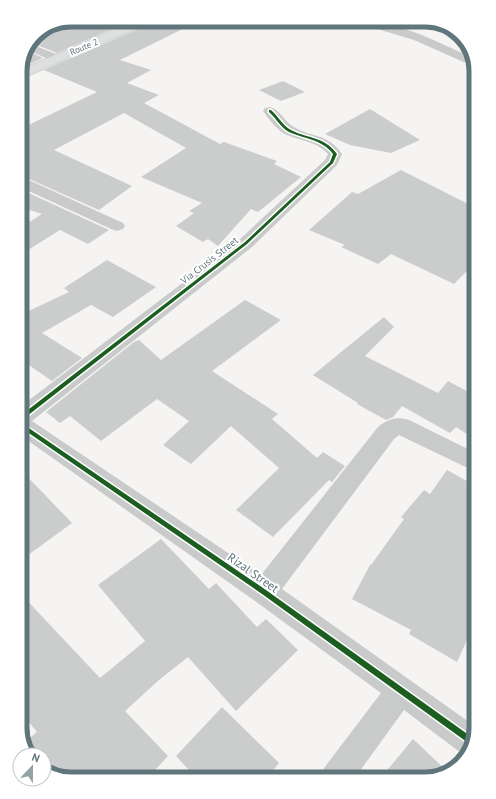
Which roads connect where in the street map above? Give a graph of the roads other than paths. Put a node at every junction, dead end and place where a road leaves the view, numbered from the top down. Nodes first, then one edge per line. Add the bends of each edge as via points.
1 (131, 27) edge
2 (387, 27) edge
3 (33, 48) edge
4 (57, 59) junction
5 (468, 62) edge
6 (27, 72) edge
7 (270, 111) dead end
8 (27, 184) edge
9 (118, 226) dead end
10 (27, 413) edge
11 (27, 429) edge
12 (469, 460) edge
13 (264, 592) junction
14 (400, 691) junction
15 (467, 739) edge
16 (340, 772) edge

1 - 4 highway, Route 2
2 - 5 street via 424,40
3 - 4 street
4 - 6 highway, Route 2
7 - 10 street, Via Crusis Street via 289,130 332,148 332,162 246,243
8 - 9 street
11 - 13 street, Rizal Street
12 - 13 street via 396,425 386,433
13 - 14 street, Rizal Street
14 - 15 street, Rizal Street
14 - 16 street

